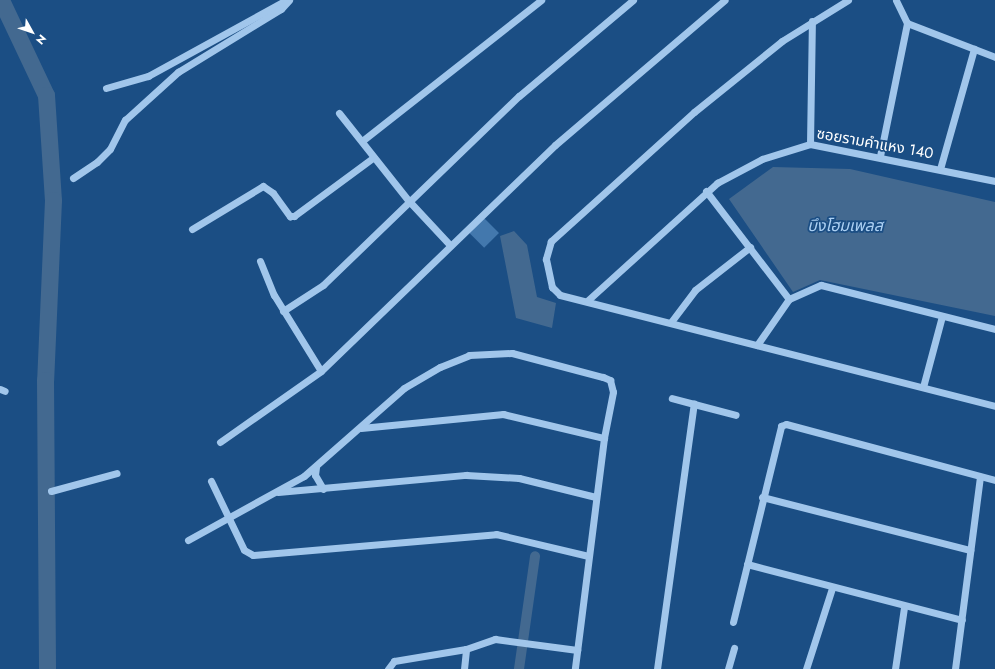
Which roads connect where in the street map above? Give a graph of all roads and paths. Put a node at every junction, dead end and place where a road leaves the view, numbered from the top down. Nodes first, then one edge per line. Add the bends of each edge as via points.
1 (288, 0) edge
2 (541, 0) edge
3 (633, 0) edge
4 (727, 0) edge
5 (733, 0) edge
6 (848, 0) edge
7 (896, 0) edge
8 (812, 21) junction
9 (907, 23) junction
10 (227, 32) junction
11 (232, 39) junction
12 (974, 49) junction
13 (995, 57) edge
14 (106, 88) dead end
15 (339, 113) dead end
16 (362, 141) junction
17 (810, 144) junction
18 (880, 156) junction
19 (374, 157) junction
20 (940, 169) junction
21 (72, 178) dead end
22 (995, 181) edge
23 (706, 190) junction
24 (408, 200) junction
25 (192, 229) dead end
26 (450, 246) junction
27 (750, 247) junction
28 (260, 261) dead end
29 (789, 299) junction
30 (587, 301) junction
31 (283, 311) junction
32 (942, 316) junction
33 (671, 322) junction
34 (995, 329) edge
35 (757, 345) junction
36 (321, 371) junction
37 (923, 387) junction
38 (672, 398) dead end
39 (694, 404) junction
40 (995, 406) edge
41 (736, 415) dead end
42 (360, 428) junction
43 (604, 438) junction
44 (220, 442) dead end
45 (316, 467) junction
46 (117, 473) dead end
47 (980, 477) junction
48 (995, 480) edge
49 (211, 481) dead end
50 (323, 489) junction
51 (51, 491) dead end
52 (276, 492) junction
53 (596, 497) junction
54 (762, 497) junction
55 (230, 518) junction
56 (188, 540) dead end
57 (970, 550) junction
58 (588, 556) junction
59 (746, 564) junction
60 (832, 588) junction
61 (904, 607) junction
62 (962, 620) junction
63 (733, 622) dead end
64 (734, 648) dead end
65 (466, 649) junction
66 (577, 650) junction
67 (388, 669) edge
68 (464, 669) edge
69 (575, 669) edge
70 (657, 669) edge
71 (728, 669) edge
72 (806, 669) edge
73 (895, 669) edge
74 (955, 669) edge

1 - 10 street
1 - 11 street via 281,9
2 - 16 street
3 - 24 street via 519,96
4 - 5 street
4 - 26 street via 555,145
6 - 8 street
7 - 9 street
8 - 17 street
8 - 30 street via 694,112 551,241 546,259 552,287 560,294
9 - 12 street
9 - 18 street
10 - 11 street
10 - 14 street via 148,76
11 - 21 street via 163,85 126,120 106,154
12 - 13 street
12 - 20 street
15 - 16 street
16 - 19 street
17 - 18 street, ซอยรามคำแหง 140
17 - 23 street, ซอยรามคำแหง 140 via 762,159
18 - 20 street, ซอยรามคำแหง 140
19 - 24 street
19 - 25 street via 294,216 290,216 273,193 263,186
20 - 22 street, ซอยรามคำแหง 140
23 - 27 street
23 - 30 street, ซอยรามคำแหง 140
24 - 26 street
24 - 31 street via 323,285
26 - 36 street
27 - 29 street
27 - 33 street via 695,290
28 - 31 street
29 - 32 street via 808,288 829,285
29 - 35 street
30 - 33 street
31 - 36 street
32 - 34 street
32 - 37 street
33 - 35 street
35 - 37 street
36 - 44 street
37 - 40 street
38 - 39 street
39 - 41 street
39 - 70 street
42 - 43 street via 503,414
42 - 43 street via 404,388 440,367 469,355 512,353 561,364 610,380 613,392
42 - 45 street
43 - 53 street
45 - 50 street via 315,475
45 - 52 street
46 - 51 street
47 - 48 street
47 - 54 street via 786,424 778,431
47 - 57 street
49 - 55 street
50 - 52 street
50 - 53 street via 466,475 519,478
52 - 55 street
53 - 58 street
54 - 57 street
54 - 59 street
55 - 56 street
55 - 58 street via 244,550 253,555 496,534
57 - 62 street
58 - 66 street
59 - 60 street
59 - 63 street
60 - 61 street
60 - 72 street
61 - 62 street
61 - 73 street
62 - 74 street
64 - 71 street
65 - 66 street via 495,639 533,642
65 - 67 street via 394,661
65 - 68 street
66 - 69 street

